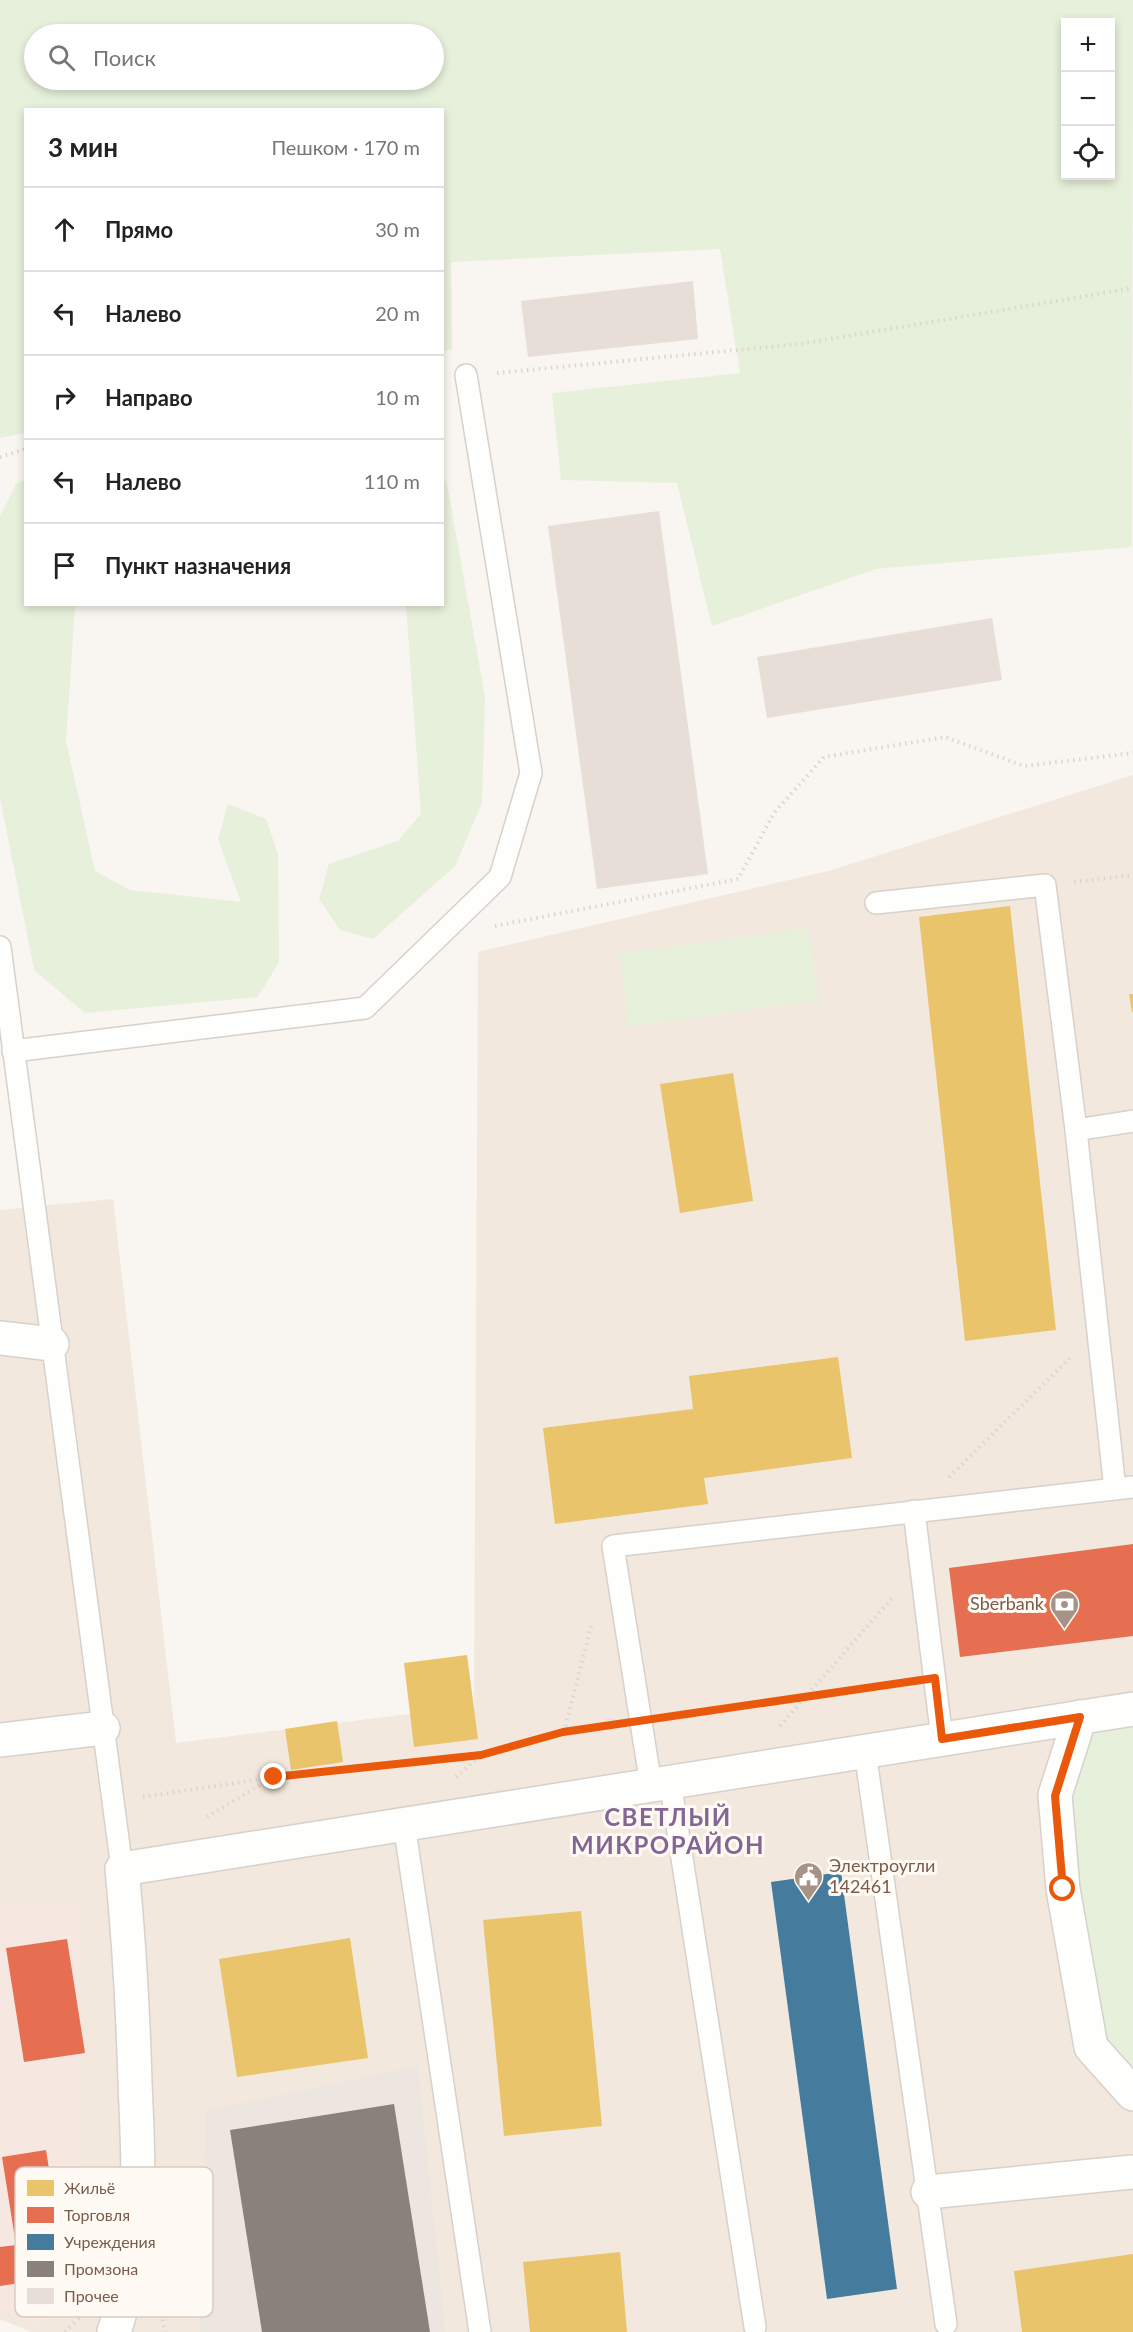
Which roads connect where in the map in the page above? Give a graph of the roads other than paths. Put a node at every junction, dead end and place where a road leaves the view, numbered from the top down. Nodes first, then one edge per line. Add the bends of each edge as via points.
1 (465, 375) road end
2 (876, 903) dead end
3 (0, 947) edge
4 (14, 1050) junction
5 (1133, 1121) edge
6 (1076, 1130) junction
7 (0, 1338) edge
8 (52, 1344) junction
9 (1124, 1488) edge
10 (914, 1511) junction
11 (1133, 1709) edge
12 (1080, 1717) junction
13 (103, 1728) junction
14 (942, 1739) junction
15 (0, 1740) edge
16 (865, 1751) junction
17 (660, 1783) junction
18 (404, 1824) junction
19 (122, 1869) junction
20 (1133, 2094) edge
21 (138, 2167) edge
22 (1133, 2172) edge
23 (928, 2192) junction
24 (119, 2317) edge
25 (946, 2324) dead end
26 (755, 2327) dead end
27 (114, 2332) edge
28 (480, 2332) edge

1 - 4 lane via 531,772 500,877 365,1008
2 - 6 lane via 1046,885
3 - 4 lane
4 - 8 lane
5 - 6 lane
6 - 9 lane via 1099,1329
7 - 8 street
8 - 13 lane
9 - 10 lane
10 - 14 lane
10 - 17 lane via 613,1546 641,1721
11 - 12 street
12 - 14 street
12 - 20 street via 1055,1796 1063,1889 1091,2047
13 - 15 street
13 - 19 lane
14 - 16 street
16 - 17 street
16 - 23 lane
17 - 18 street
17 - 26 lane
18 - 19 street
18 - 28 lane
19 - 21 street via 131,1955
22 - 23 street
23 - 25 lane
24 - 27 street

